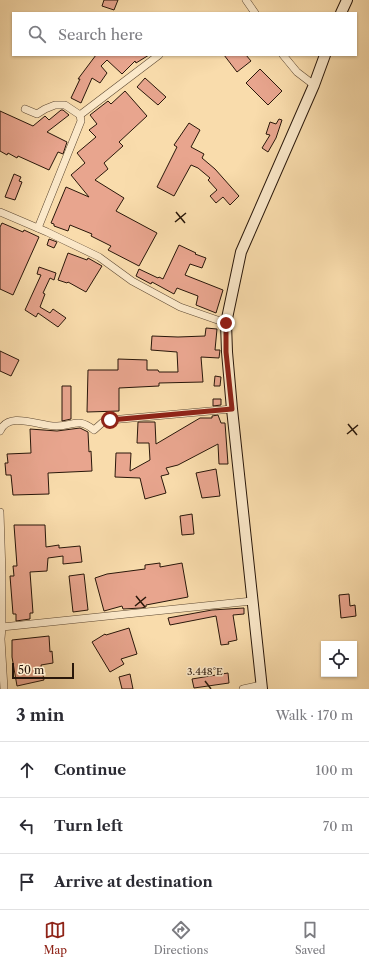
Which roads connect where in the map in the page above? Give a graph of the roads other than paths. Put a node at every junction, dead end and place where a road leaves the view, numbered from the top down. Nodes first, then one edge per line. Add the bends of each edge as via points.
1 (246, 0) edge
2 (346, 0) edge
3 (254, 12) edge
4 (342, 12) edge
5 (158, 56) edge
6 (284, 56) edge
7 (325, 56) edge
8 (314, 85) junction
9 (25, 109) dead end
10 (80, 115) junction
11 (0, 212) edge
12 (38, 228) junction
13 (226, 323) junction
14 (232, 409) junction
15 (0, 431) edge
16 (0, 512) edge
17 (252, 601) junction
18 (2, 627) junction
19 (262, 687) edge
20 (4, 689) edge
21 (243, 689) edge

1 - 3 street
2 - 4 street
5 - 10 street
6 - 8 street via 297,72
7 - 8 street
8 - 13 street via 241,252
9 - 10 street via 37,114 55,105 65,105
10 - 12 street via 82,121
11 - 12 street
12 - 13 street via 99,257 132,281 180,308
13 - 14 street via 226,352
14 - 15 street via 110,420 103,422 94,430 77,422 57,426 10,421 3,424
14 - 17 street
16 - 18 street
17 - 18 street
17 - 19 street
18 - 20 street
19 - 21 street

